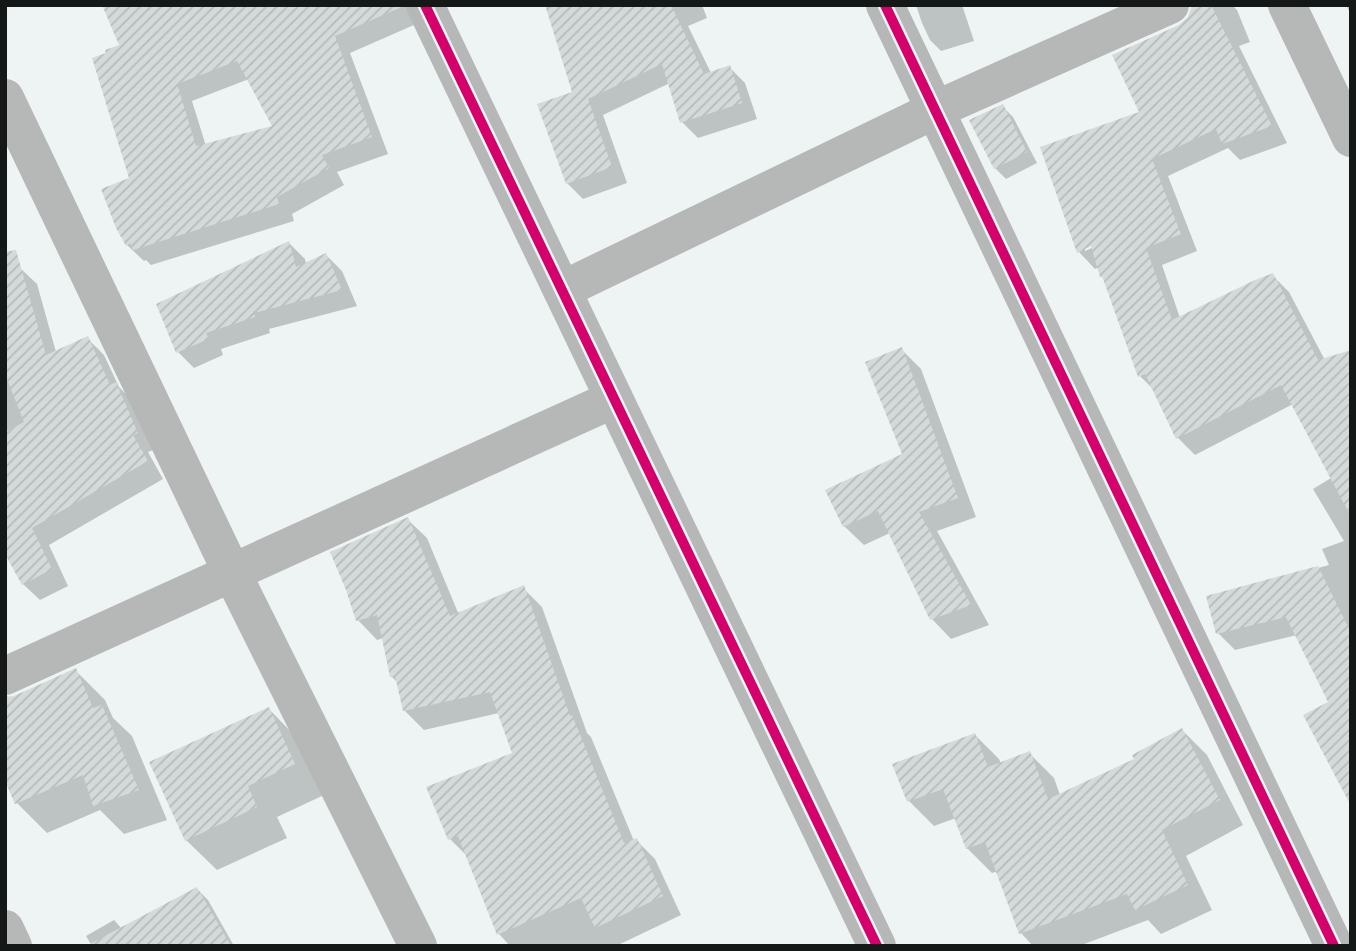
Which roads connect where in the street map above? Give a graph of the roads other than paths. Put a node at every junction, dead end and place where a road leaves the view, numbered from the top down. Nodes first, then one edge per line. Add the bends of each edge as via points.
1 (425, 5) edge
2 (885, 5) edge
3 (1170, 5) edge
4 (1287, 5) edge
5 (5, 98) edge
6 (936, 110) junction
7 (1351, 138) edge
8 (562, 290) junction
9 (614, 399) junction
10 (232, 573) junction
11 (5, 676) edge
12 (5, 929) edge
13 (13, 946) edge
14 (418, 946) edge
15 (877, 946) edge
16 (1334, 946) edge

1 - 8 street
2 - 6 street
3 - 6 street
4 - 7 street
5 - 10 street
6 - 8 street
6 - 16 street
8 - 9 street
9 - 10 street
9 - 15 street
10 - 11 street
10 - 14 street
12 - 13 street

